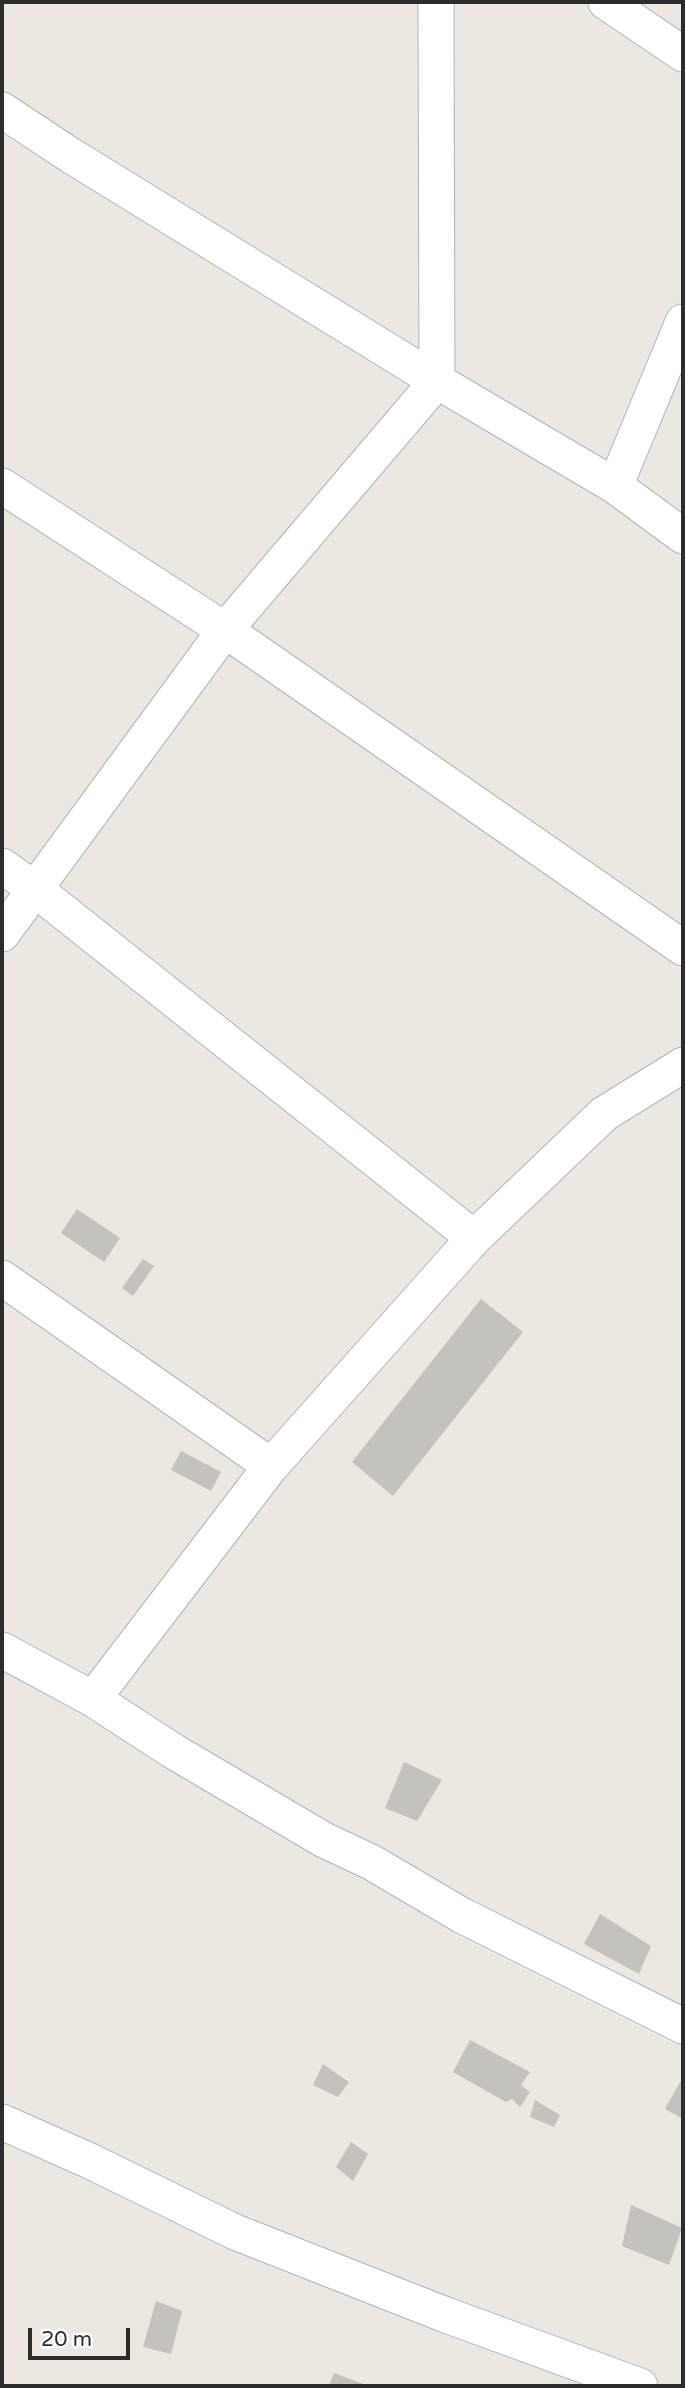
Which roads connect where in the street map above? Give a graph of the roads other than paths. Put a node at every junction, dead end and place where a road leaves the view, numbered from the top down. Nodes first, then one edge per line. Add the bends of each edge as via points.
1 (436, 2) edge
2 (606, 2) edge
3 (683, 54) edge
4 (2, 110) edge
5 (683, 322) edge
6 (437, 381) junction
7 (2, 486) edge
8 (615, 486) junction
9 (683, 536) edge
10 (225, 630) junction
11 (2, 866) edge
12 (36, 890) junction
13 (2, 934) edge
14 (683, 948) edge
15 (683, 1065) edge
16 (474, 1238) junction
17 (2, 1278) edge
18 (271, 1466) junction
19 (2, 1650) edge
20 (93, 1699) junction
21 (683, 2026) edge
22 (2, 2122) edge
23 (640, 2386) edge

1 - 6 street
2 - 3 street
4 - 6 street
5 - 8 street
6 - 8 street
6 - 10 street
7 - 10 street
8 - 9 street
10 - 12 street
10 - 14 street
11 - 12 street
12 - 13 street
12 - 16 street
15 - 16 street via 604,1114
16 - 18 street
17 - 18 street
18 - 20 street
19 - 20 street
20 - 21 street via 324,1840 461,1915
22 - 23 street via 235,2231

